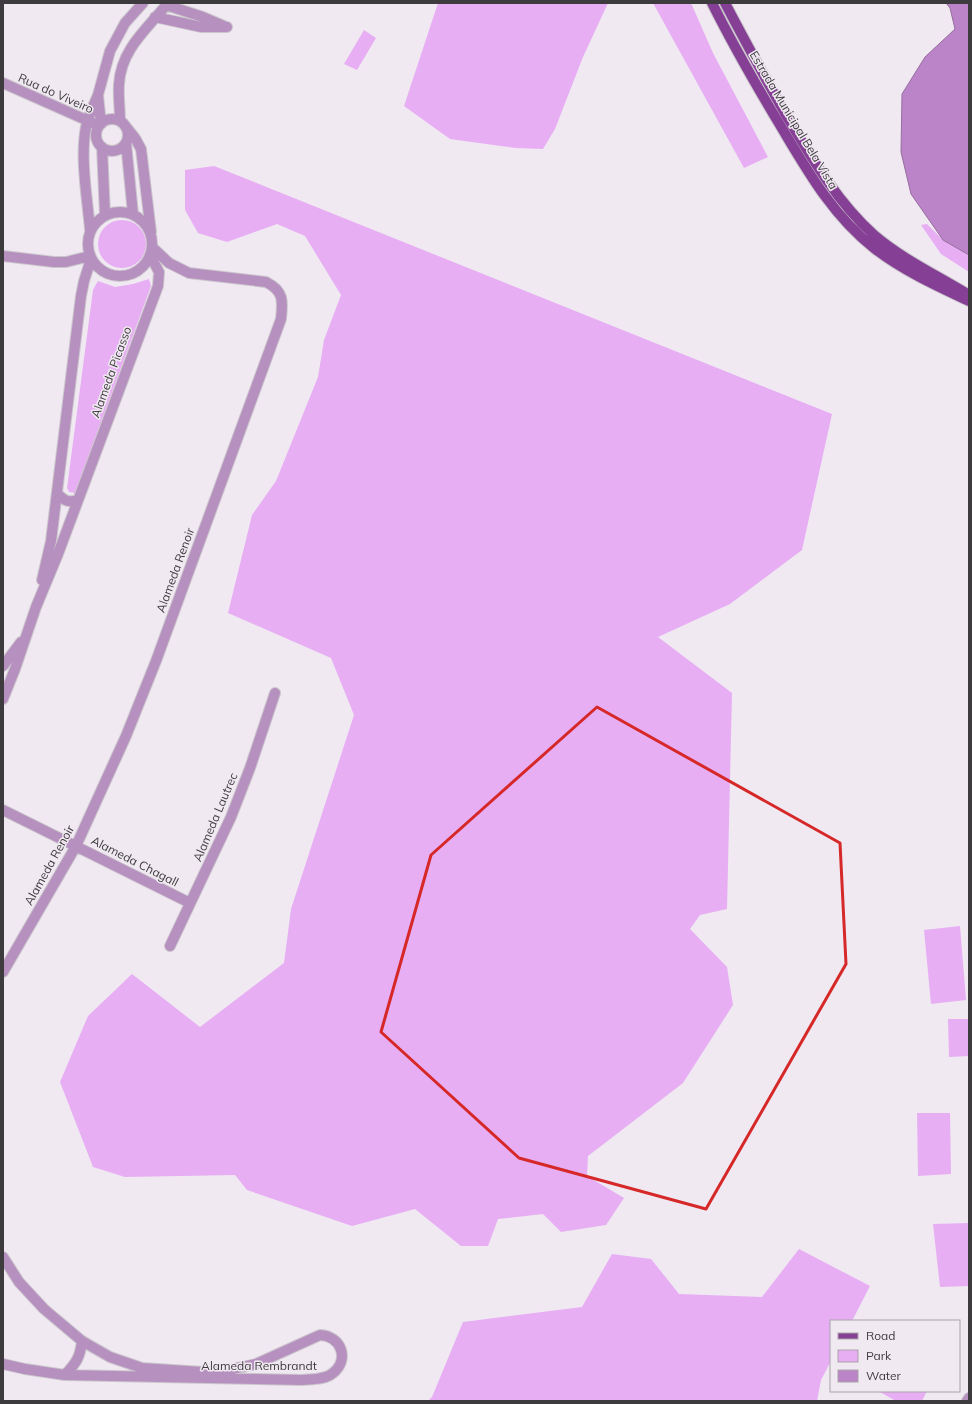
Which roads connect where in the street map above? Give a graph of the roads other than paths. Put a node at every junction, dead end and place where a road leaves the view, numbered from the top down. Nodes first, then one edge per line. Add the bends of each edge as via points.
1 (143, 3) edge
2 (712, 3) edge
3 (725, 3) edge
4 (167, 4) edge
5 (155, 17) junction
6 (3, 84) edge
7 (98, 95) junction
8 (88, 121) junction
9 (121, 122) junction
10 (100, 125) junction
11 (126, 143) junction
12 (102, 147) junction
13 (133, 214) junction
14 (105, 215) junction
15 (90, 229) junction
16 (151, 236) junction
17 (151, 251) junction
18 (3, 256) edge
19 (90, 258) junction
20 (969, 295) edge
21 (969, 301) edge
22 (57, 493) junction
23 (78, 500) junction
24 (36, 607) junction
25 (26, 636) junction
26 (3, 666) edge
27 (275, 693) dead end
28 (3, 698) edge
29 (3, 810) edge
30 (76, 846) junction
31 (190, 903) junction
32 (170, 946) dead end
33 (3, 972) edge
34 (3, 1257) edge
35 (82, 1341) junction
36 (3, 1364) edge
37 (65, 1375) junction
38 (969, 1398) edge
39 (967, 1401) edge

1 - 7 street, Alameda Picasso via 126,23 110,51
2 - 21 main road, Estrada Municipal Bela Vista via 742,60 807,170 839,215 863,239 888,258
3 - 20 main road, Estrada Municipal Bela Vista via 752,56 806,149 849,208 875,235 905,257
4 - 5 street
4 - 5 street via 228,28 201,27
5 - 9 street via 125,58 119,83
6 - 8 street, Rua do Viveiro
7 - 8 street, Alameda Picasso
7 - 10 street, Alameda Picasso
8 - 10 street, Rua do Viveiro
8 - 15 street, Alameda Picasso via 84,154
9 - 10 street via 112,119
9 - 11 street via 128,132
9 - 16 street, Alameda Picasso via 141,149
10 - 12 street, Alameda Picasso via 97,129 97,139
11 - 12 street via 115,151
11 - 13 street
12 - 14 street
13 - 14 street via 114,212
13 - 16 street, Alameda Picasso via 144,223
14 - 15 street
15 - 19 street, Alameda Picasso via 87,244
16 - 17 street, Alameda Picasso
17 - 19 street via 144,265 137,272 127,276 108,274 99,269
17 - 23 street, Alameda Picasso via 159,272 159,281
17 - 30 street, Alameda Renoir via 189,273 270,284 279,292 282,308 156,661 126,736
18 - 19 street via 54,262
19 - 22 street, Alameda Picasso via 81,296
22 - 23 street via 69,502
22 - 24 street, Alameda Picasso via 51,541
23 - 24 street, Alameda Picasso
24 - 25 street, Alameda Picasso
25 - 26 street, Alameda Picasso
25 - 28 street, Alameda Picasso
27 - 31 street, Alameda Lautrec via 231,817
29 - 30 street, Alameda Chagall
30 - 31 street, Alameda Chagall
30 - 33 street, Alameda Renoir
31 - 32 street, Alameda Lautrec
34 - 35 street, Alameda Rembrandt via 19,1282 44,1309
35 - 37 street via 77,1361
35 - 37 street, Alameda Rembrandt via 121,1362 142,1368 170,1371 216,1371 256,1364 320,1334 333,1338 339,1344 341,1359 334,1373 325,1378 302,1380
36 - 37 street, Alameda Rembrandt
38 - 39 street

